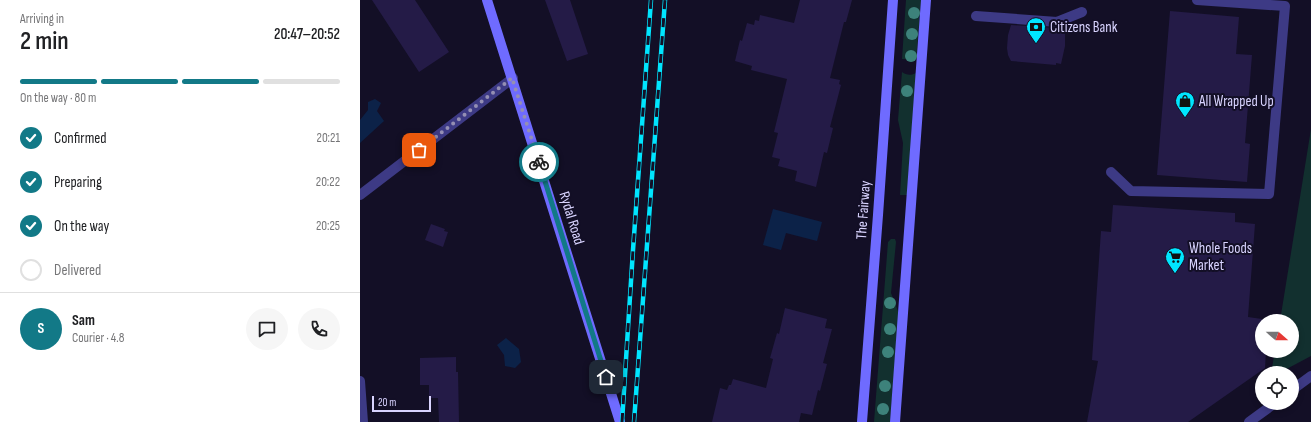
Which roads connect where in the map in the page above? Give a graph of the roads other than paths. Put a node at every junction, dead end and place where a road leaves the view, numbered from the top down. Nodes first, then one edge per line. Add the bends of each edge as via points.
1 (487, 0) edge
2 (893, 0) edge
3 (926, 0) edge
4 (1197, 0) edge
5 (1082, 12) dead end
6 (976, 16) dead end
7 (512, 78) junction
8 (1111, 172) dead end
9 (360, 195) edge
10 (1311, 376) edge
11 (360, 381) edge
12 (1299, 385) edge
13 (1265, 410) edge
14 (363, 422) edge
15 (620, 422) edge
16 (862, 422) edge
17 (896, 422) edge
18 (1249, 422) edge

1 - 7 main road, Rydal Road
2 - 16 main road, The Fairway
3 - 17 main road
4 - 8 street via 1285,6 1269,194 1131,191
5 - 6 street via 1058,22
7 - 9 street
7 - 15 main road, Rydal Road
10 - 12 street
11 - 14 street
13 - 18 street

